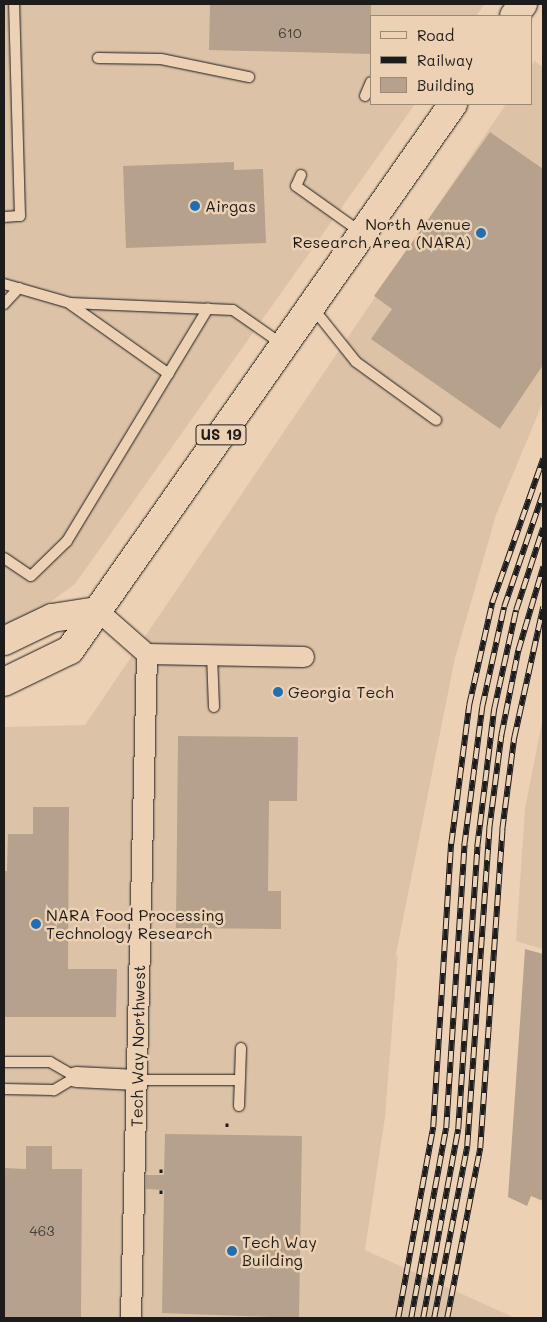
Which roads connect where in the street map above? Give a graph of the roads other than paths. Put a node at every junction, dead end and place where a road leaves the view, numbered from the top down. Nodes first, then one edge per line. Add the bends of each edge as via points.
1 (14, 4) edge
2 (523, 4) edge
3 (515, 15) edge
4 (98, 58) dead end
5 (249, 77) dead end
6 (370, 84) edge
7 (365, 96) dead end
8 (452, 105) edge
9 (301, 175) dead end
10 (4, 217) edge
11 (362, 234) junction
12 (4, 284) edge
13 (19, 288) junction
14 (70, 303) junction
15 (4, 304) edge
16 (312, 306) junction
17 (208, 308) junction
18 (284, 346) junction
19 (169, 374) junction
20 (436, 420) dead end
21 (4, 558) edge
22 (98, 611) junction
23 (4, 641) edge
24 (147, 654) junction
25 (212, 655) junction
26 (304, 656) dead end
27 (4, 682) edge
28 (214, 707) dead end
29 (241, 1048) dead end
30 (4, 1062) edge
31 (76, 1077) junction
32 (137, 1080) junction
33 (238, 1080) junction
34 (4, 1089) edge
35 (239, 1106) dead end
36 (132, 1318) edge

1 - 10 lane via 20,216
2 - 3 highway
4 - 5 lane via 161,59
6 - 7 lane
8 - 11 highway, US 19
9 - 11 lane via 296,186
11 - 16 highway, US 19
12 - 13 lane
13 - 14 lane
13 - 15 lane
14 - 17 lane
14 - 19 lane
16 - 18 highway, US 19
16 - 20 lane via 356,362
17 - 18 lane via 233,310
17 - 19 lane
18 - 22 highway, US 19
19 - 21 lane via 67,541 30,576
22 - 23 highway via 52,618
22 - 24 street
22 - 27 highway via 70,650
24 - 25 street
24 - 32 street, Tech Way Northwest
25 - 26 street
25 - 28 lane
29 - 33 lane
30 - 31 lane via 50,1062
31 - 32 street
31 - 34 lane via 54,1090
32 - 33 lane
32 - 36 street, Tech Way Northwest
33 - 35 lane

